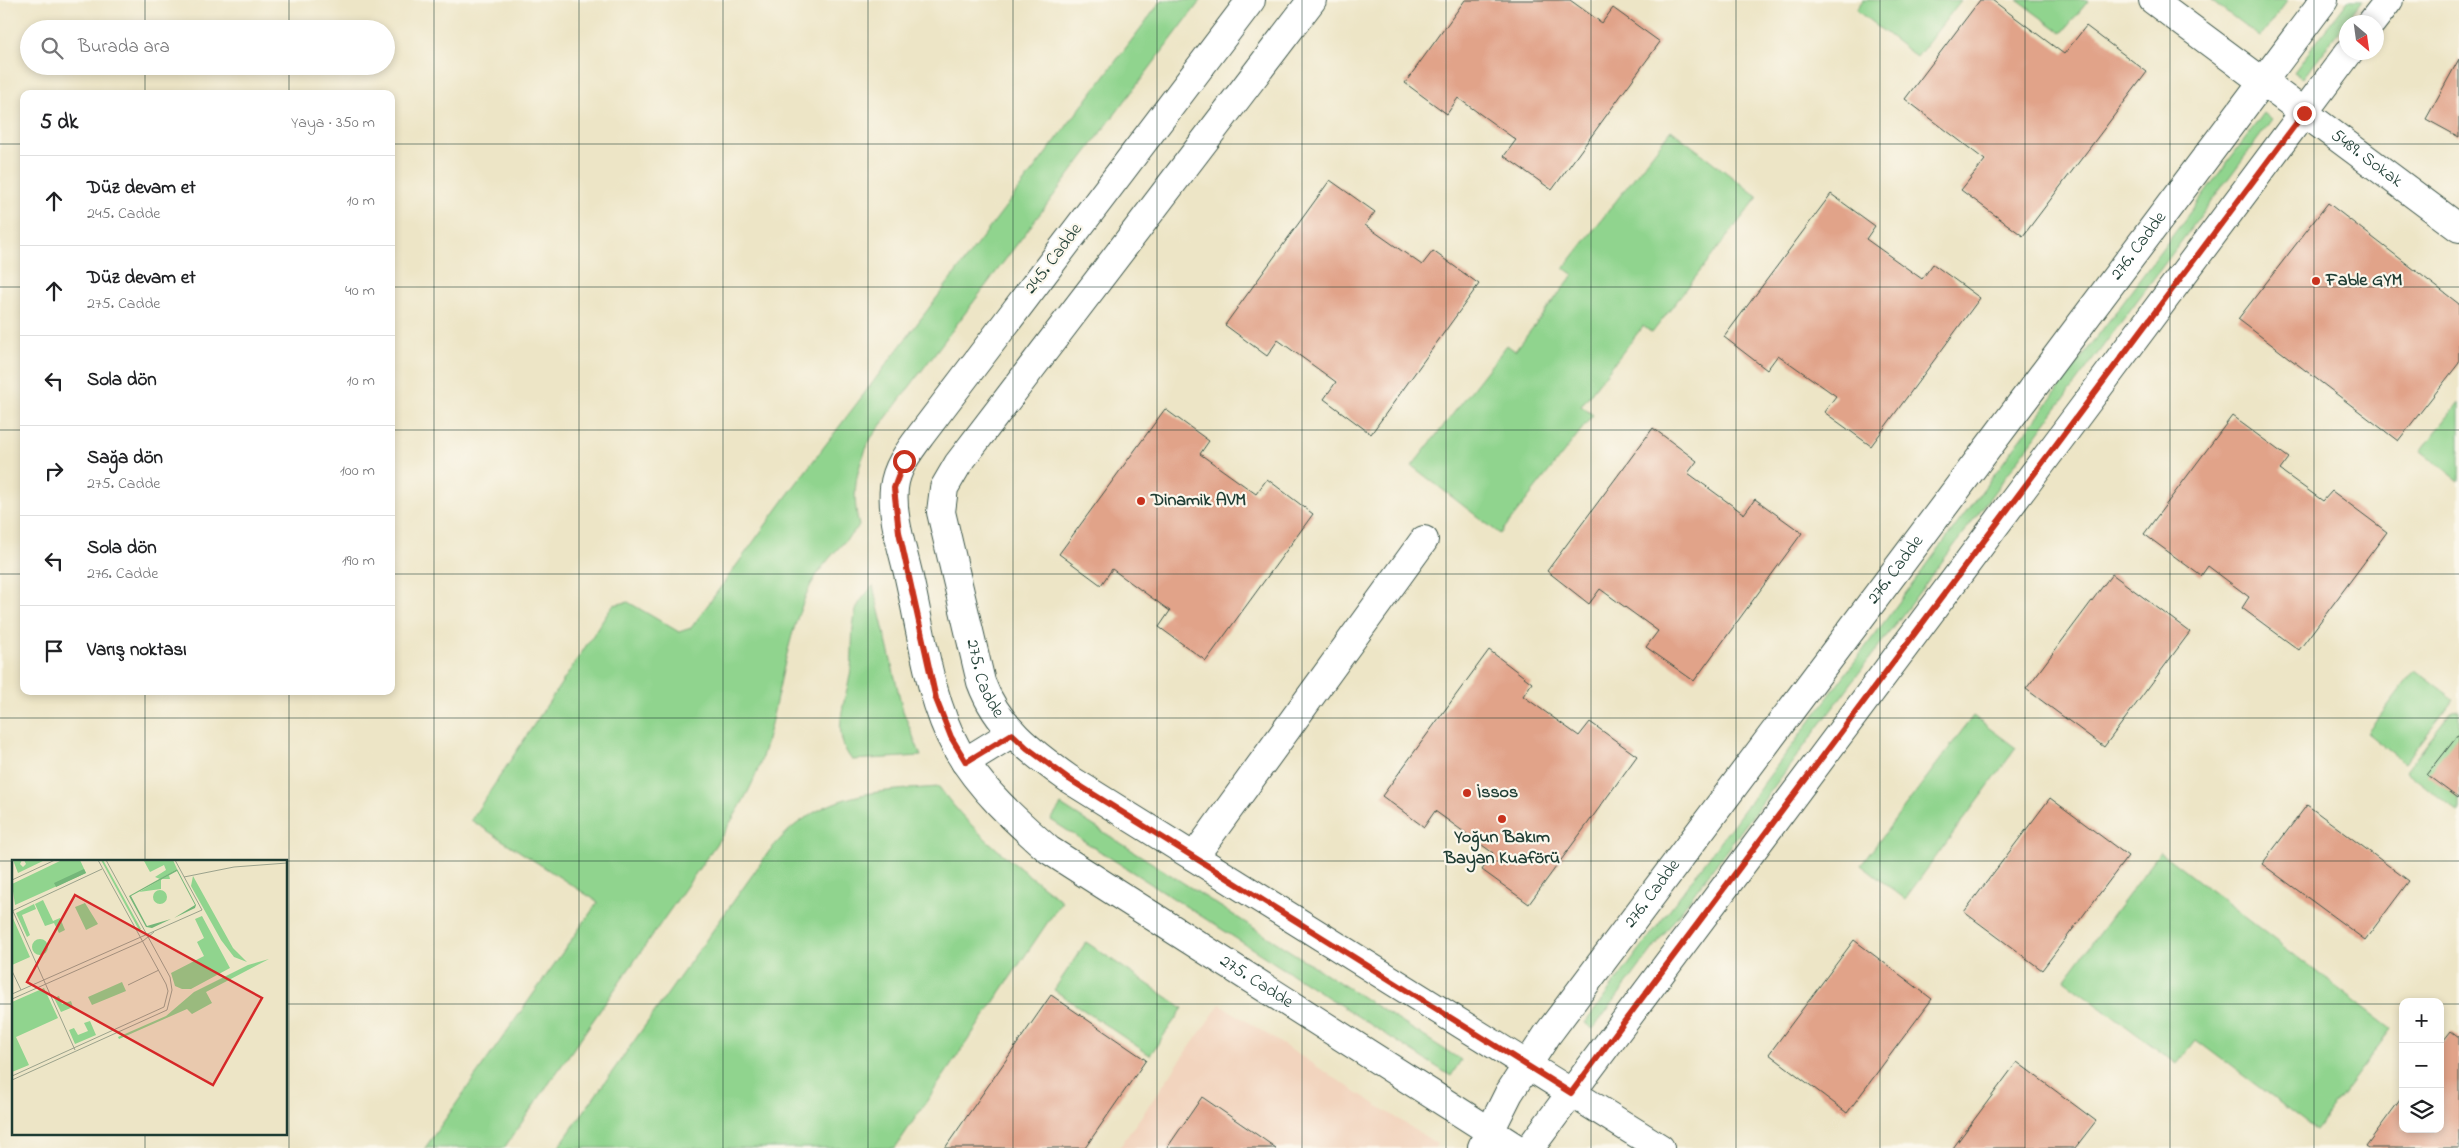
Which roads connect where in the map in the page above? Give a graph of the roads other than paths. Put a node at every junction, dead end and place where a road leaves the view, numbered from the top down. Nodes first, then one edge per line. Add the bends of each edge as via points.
1 (1251, 0) edge
2 (1312, 0) edge
3 (2153, 0) edge
4 (2324, 0) edge
5 (2389, 0) edge
6 (2377, 15) edge
7 (2344, 60) edge
8 (2262, 82) junction
9 (2304, 113) junction
10 (2459, 228) edge
11 (899, 532) joint
12 (1424, 540) dead end
13 (1012, 734) junction
14 (966, 762) junction
15 (1194, 857) junction
16 (1526, 1065) junction
17 (1571, 1093) junction
18 (1485, 1139) edge
19 (1516, 1148) edge
20 (1530, 1148) edge
21 (1660, 1148) edge

1 - 11 street, 245. Cadde via 911,448 894,488
2 - 13 street, 275. Cadde via 958,464 944,488 941,512 980,682 988,701
3 - 8 street, 5489. Sokak
4 - 8 street, 276. Cadde
5 - 6 street
7 - 9 street
8 - 9 street, 5489. Sokak
8 - 16 street, 276. Cadde
9 - 10 street, 5489. Sokak
9 - 17 street
11 - 14 street, 275. Cadde via 936,699 951,737
12 - 15 street
13 - 14 street
13 - 15 street, 275. Cadde via 1069,779
14 - 18 street, 275. Cadde via 999,804 1049,850
15 - 16 street, 275. Cadde
16 - 17 street, 275. Cadde
16 - 18 street, 276. Cadde
17 - 20 street
17 - 21 street, 275. Cadde
18 - 19 street, 275. Cadde

